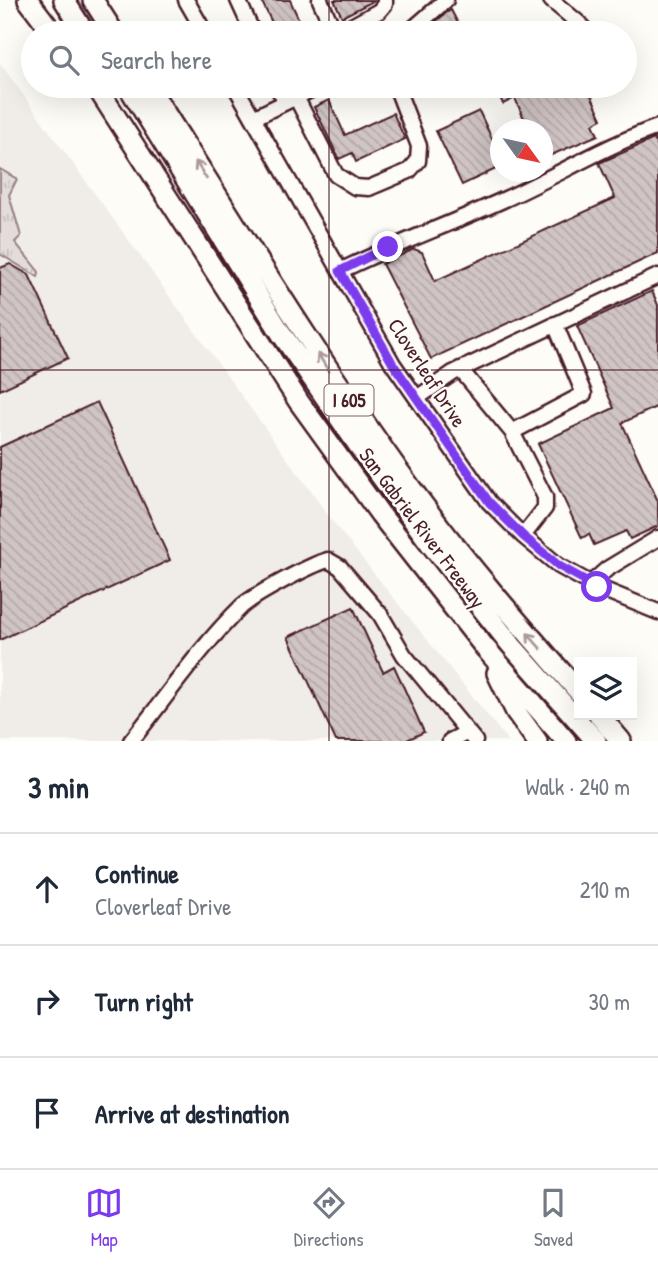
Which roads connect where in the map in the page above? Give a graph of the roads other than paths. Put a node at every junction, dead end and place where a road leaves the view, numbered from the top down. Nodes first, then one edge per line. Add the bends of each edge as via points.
1 (28, 0) edge
2 (43, 0) edge
3 (64, 0) edge
4 (75, 0) edge
5 (93, 0) edge
6 (186, 0) edge
7 (238, 0) edge
8 (320, 0) edge
9 (385, 0) edge
10 (446, 0) edge
11 (551, 0) edge
12 (44, 21) edge
13 (56, 21) edge
14 (77, 21) edge
15 (88, 21) edge
16 (106, 21) edge
17 (198, 21) edge
18 (248, 21) edge
19 (331, 21) edge
20 (361, 21) edge
21 (422, 21) edge
22 (575, 21) edge
23 (103, 98) edge
24 (124, 98) edge
25 (135, 98) edge
26 (156, 98) edge
27 (242, 98) edge
28 (294, 98) edge
29 (297, 98) edge
30 (401, 98) edge
31 (253, 118) junction
32 (658, 127) edge
33 (340, 271) junction
34 (658, 276) edge
35 (555, 324) junction
36 (460, 369) junction
37 (416, 398) junction
38 (512, 432) junction
39 (523, 536) junction
40 (658, 538) edge
41 (590, 584) junction
42 (658, 612) edge
43 (486, 649) junction
44 (574, 686) edge
45 (604, 720) edge
46 (472, 737) edge
47 (588, 740) edge
48 (131, 741) edge
49 (450, 741) edge
50 (537, 741) edge
51 (566, 741) edge
52 (621, 741) edge

1 - 12 highway
2 - 13 highway
3 - 14 highway
4 - 15 highway
5 - 16 highway
6 - 17 street
7 - 18 street
8 - 19 street
9 - 20 street via 379,12
10 - 21 street
11 - 22 street
23 - 43 highway, San Gabriel River Freeway / I 605 via 299,402
24 - 47 highway via 322,408 408,529 489,631
25 - 47 highway via 281,332 363,452
44 -> 26 highway, San Gabriel River Freeway / I 605 via 501,604 412,490 334,378
27 - 31 street, Cloverleaf Drive
28 - 31 street
29 - 30 street via 336,175 355,187 369,188 408,171 418,161 419,146
31 - 33 street, Cloverleaf Drive
32 - 33 street
33 - 37 street, Cloverleaf Drive
34 - 35 street
35 - 36 street
35 - 38 street via 584,394
36 - 37 street
36 - 38 street
37 - 39 street, Cloverleaf Drive via 489,502
38 - 39 street via 545,498 545,508
39 - 41 street, Cloverleaf Drive
40 - 41 street
41 - 42 street, Cloverleaf Drive
43 - 50 highway via 516,712
43 - 51 highway, San Gabriel River Freeway / I 605
45 - 52 highway
46 - 48 street via 404,655 380,614 340,567 328,560 244,604
46 - 49 street

